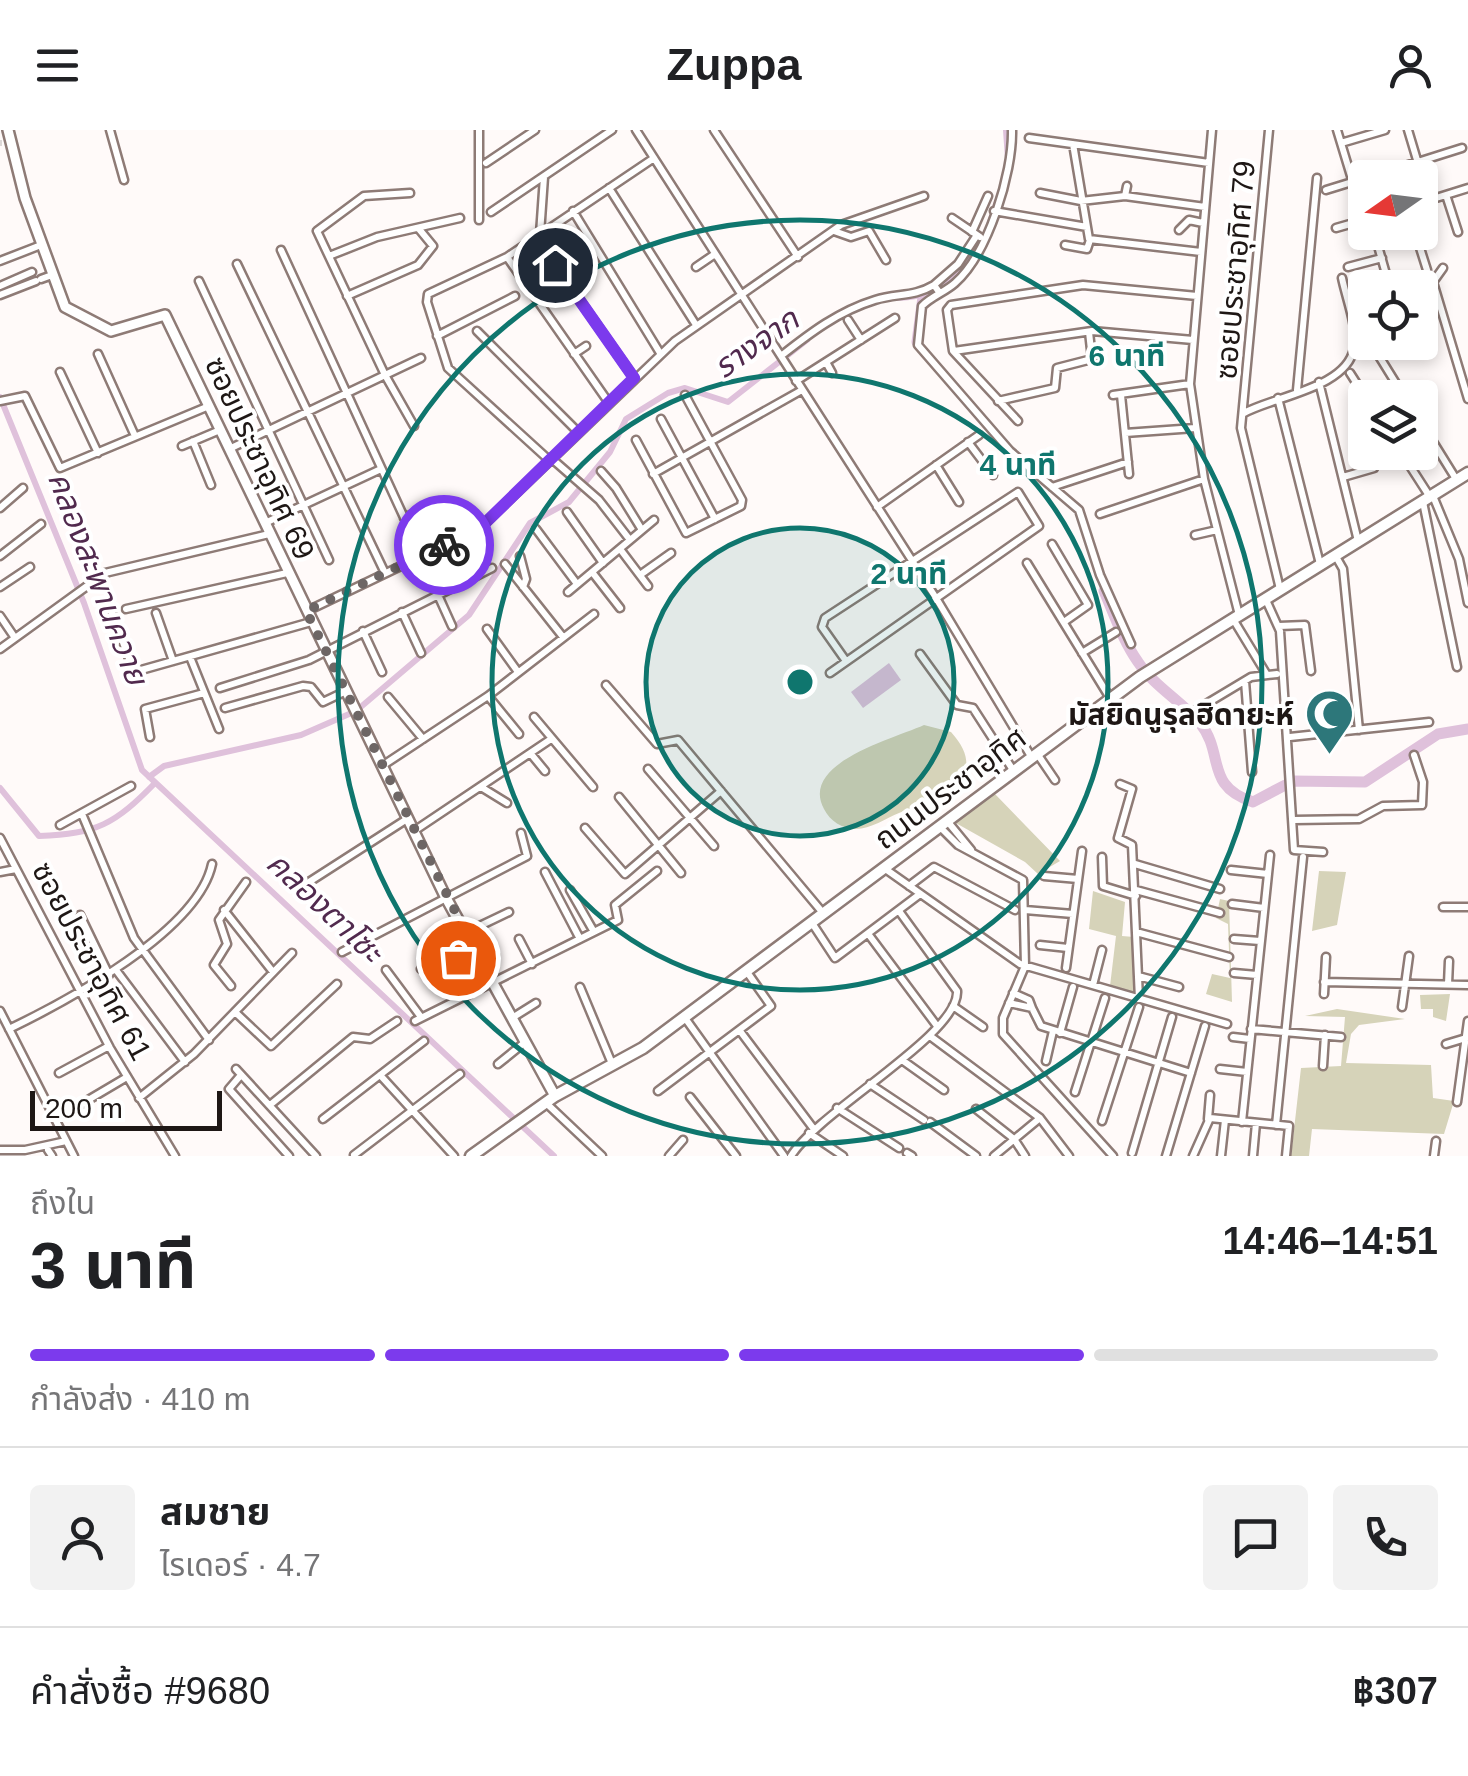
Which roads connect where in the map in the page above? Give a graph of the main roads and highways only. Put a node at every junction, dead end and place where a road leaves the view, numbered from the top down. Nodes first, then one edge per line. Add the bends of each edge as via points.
1 (1468, 473) edge
2 (472, 1156) edge

1 - 2 main road, ถนนประชาอุทิศ via 1153,668 613,1068 550,1100

